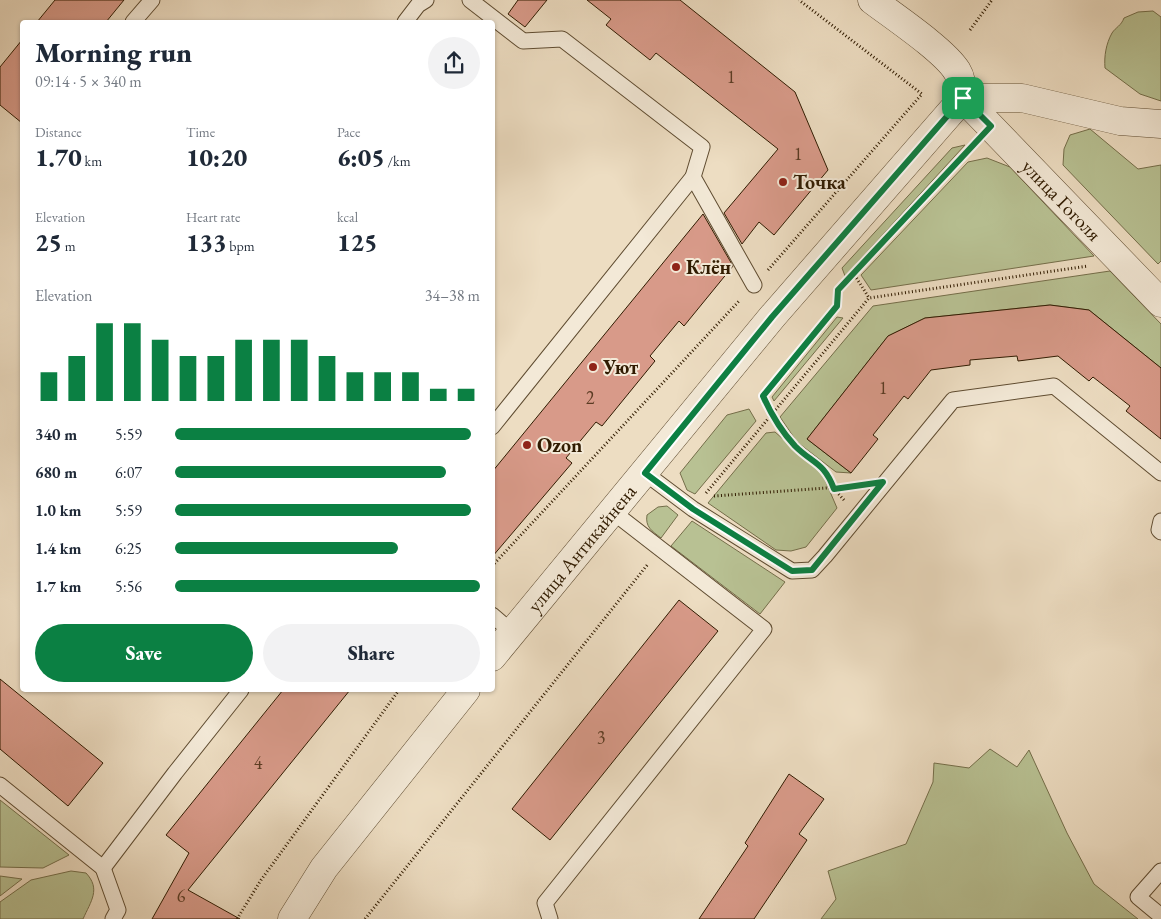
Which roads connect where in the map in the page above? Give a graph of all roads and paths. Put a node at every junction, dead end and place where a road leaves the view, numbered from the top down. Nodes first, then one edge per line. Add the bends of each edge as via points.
1 (152, 0) edge
2 (470, 0) edge
3 (872, 0) edge
4 (992, 0) edge
5 (419, 2) edge
6 (135, 20) edge
7 (406, 20) edge
8 (970, 30) dead end
9 (963, 98) junction
10 (1161, 124) edge
11 (991, 126) junction
12 (693, 177) junction
13 (854, 274) junction
14 (754, 285) dead end
15 (869, 298) dead end
16 (1161, 302) edge
17 (495, 423) edge
18 (645, 473) junction
19 (1161, 473) edge
20 (883, 482) junction
21 (834, 489) junction
22 (704, 496) dead end
23 (613, 512) junction
24 (858, 515) junction
25 (1161, 521) edge
26 (1161, 532) edge
27 (495, 618) edge
28 (513, 632) junction
29 (495, 653) edge
30 (239, 692) edge
31 (398, 692) edge
32 (464, 692) edge
33 (0, 786) edge
34 (103, 868) junction
35 (1161, 871) edge
36 (1161, 916) edge
37 (113, 919) edge
38 (237, 919) edge
39 (292, 919) edge
40 (550, 919) edge

1 - 6 lane
2 - 12 lane via 523,40 562,39 702,147
3 - 9 street via 929,44 956,70 962,83
4 - 8 path
5 - 7 lane
9 - 10 street via 1022,98 1120,121
9 - 11 street, улица Гоголя
9 - 18 street, улица Антикайнена via 772,317
11 - 13 path
11 - 16 street, улица Гоголя
12 - 14 lane
12 - 17 lane
13 - 15 path
13 - 21 path via 838,290 837,306 763,396 771,415 795,446 828,473
18 - 23 street, улица Антикайнена
18 - 24 lane via 693,509 792,571 812,570
19 - 20 lane via 1054,386 953,400
20 - 21 path
20 - 24 lane
21 - 22 path
21 - 24 path
23 - 28 street, улица Антикайнена
23 - 40 lane via 764,629 545,903
25 - 26 lane
27 - 28 lane
28 - 29 street, улица Антикайнена
30 - 34 lane
31 - 38 path via 261,880
32 - 39 street via 324,868
33 - 34 lane
34 - 37 lane via 118,910
35 - 36 lane via 1138,897

